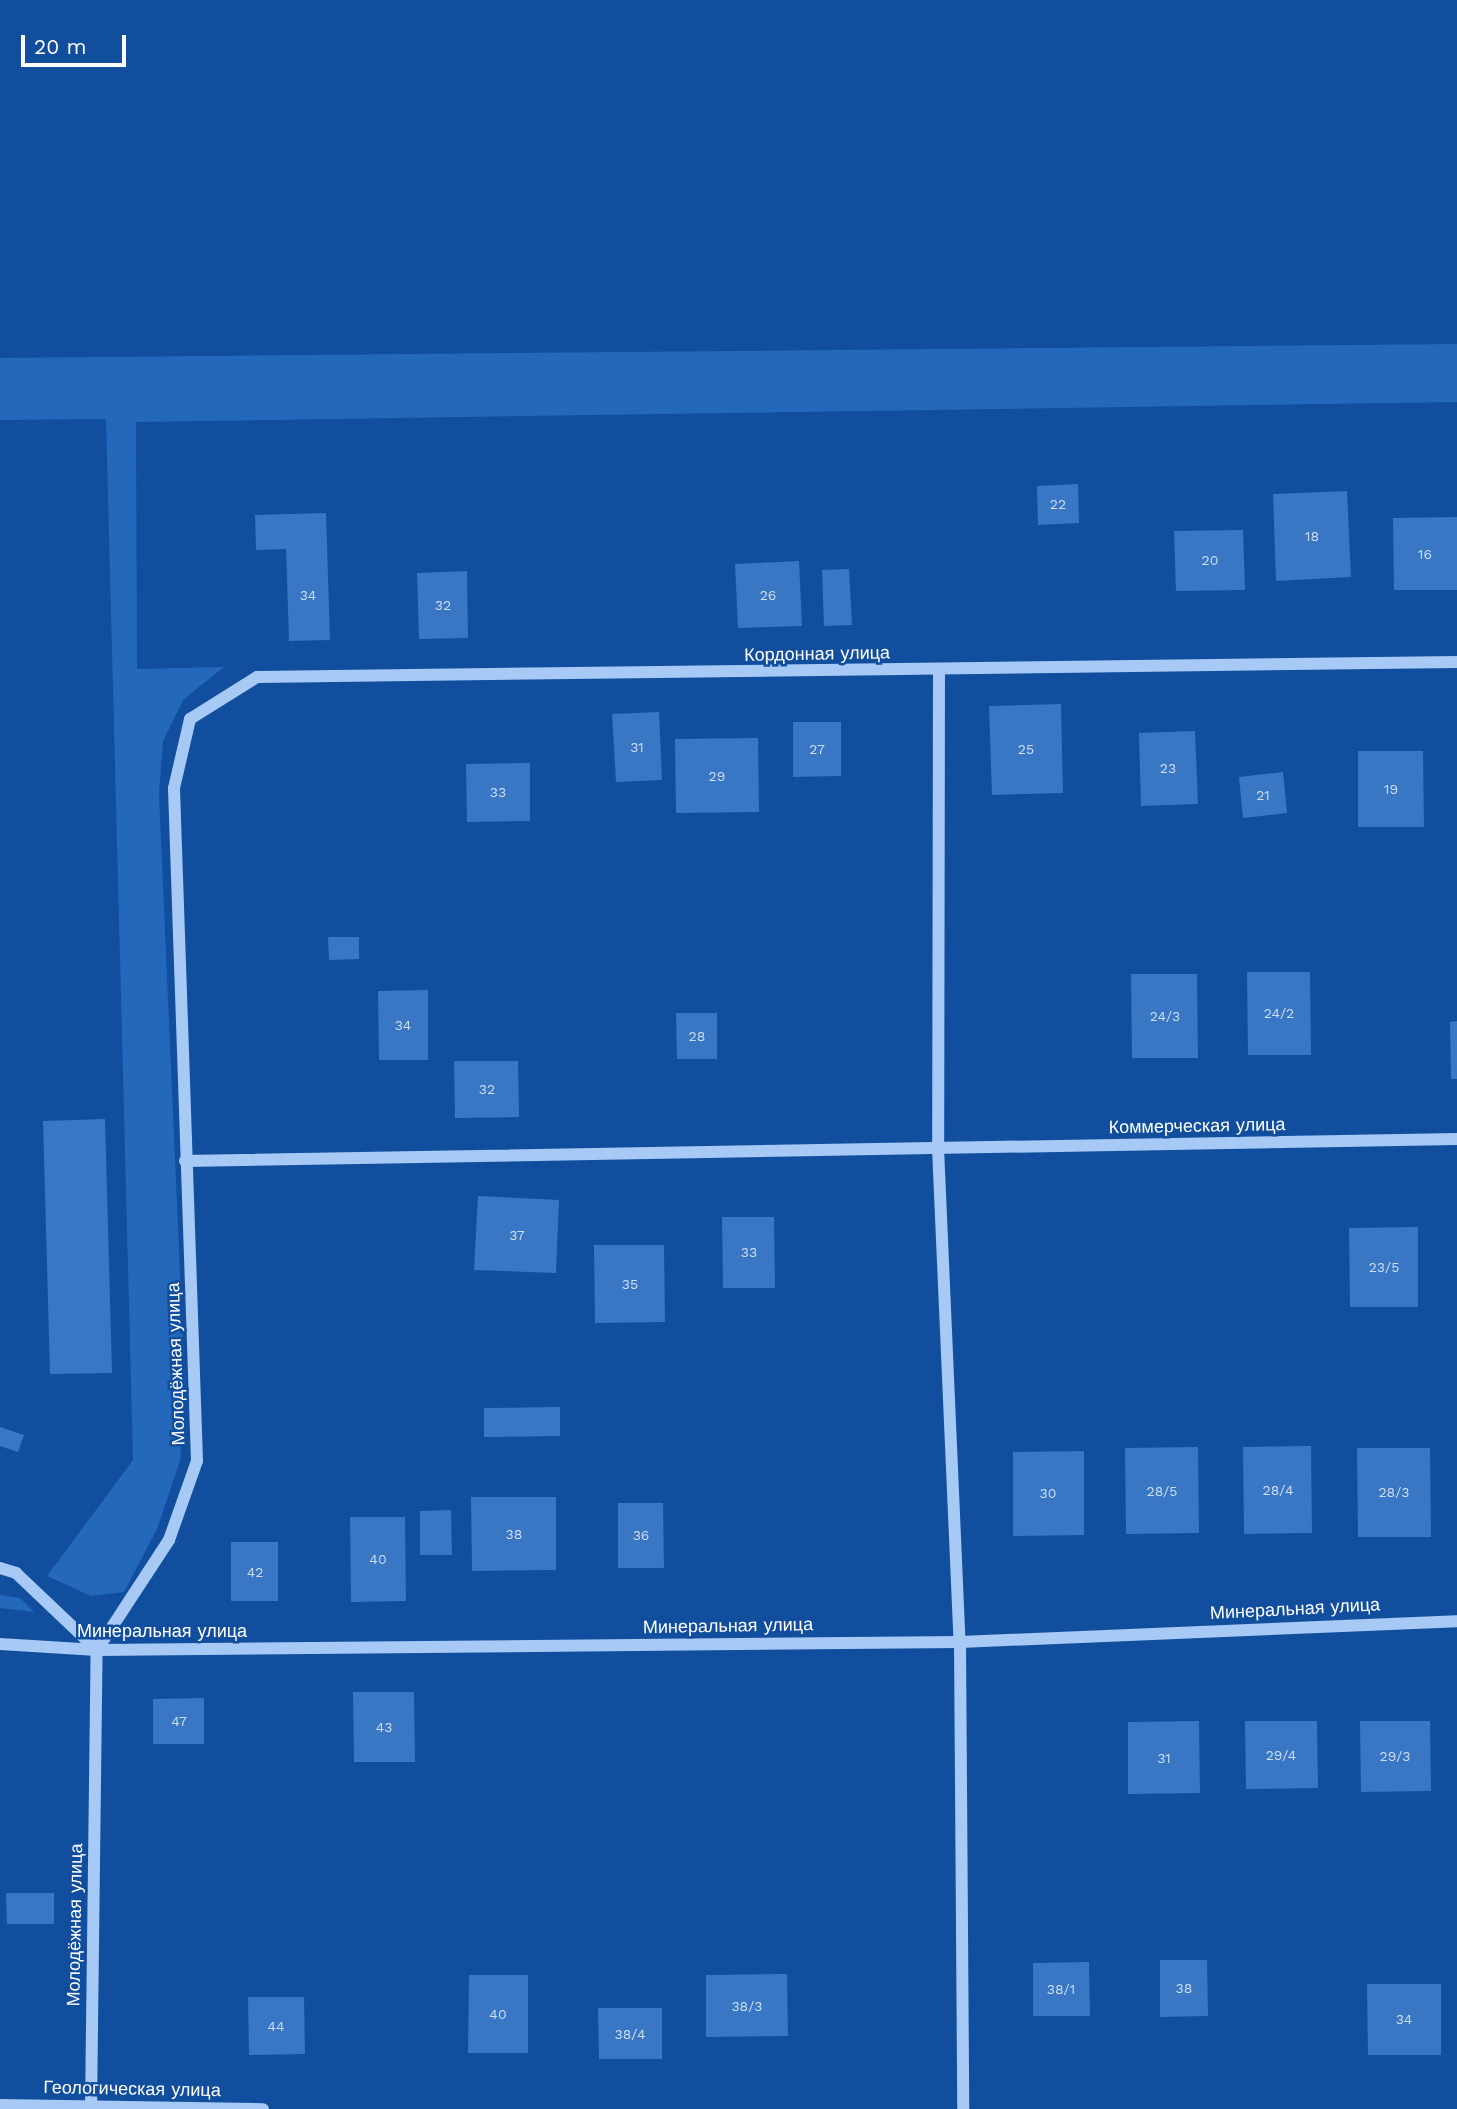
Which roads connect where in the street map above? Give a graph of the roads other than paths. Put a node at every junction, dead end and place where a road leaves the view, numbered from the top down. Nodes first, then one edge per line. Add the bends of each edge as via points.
1 (1457, 662) edge
2 (939, 670) junction
3 (190, 719) joint
4 (1457, 1139) edge
5 (938, 1148) junction
6 (184, 1161) junction
7 (0, 1567) edge
8 (1457, 1620) edge
9 (960, 1642) junction
10 (0, 1644) edge
11 (97, 1650) junction
12 (0, 2105) edge
13 (91, 2108) edge
14 (264, 2109) edge
15 (963, 2109) edge

1 - 2 street, Кордонная улица
2 - 3 street, Кордонная улица via 257,677
2 - 5 street
3 - 6 street, Молодёжная улица via 174,788
4 - 5 street, Коммерческая улица
5 - 6 street, Коммерческая улица
5 - 9 street
6 - 11 street, Молодёжная улица via 197,1461 169,1540
7 - 11 street via 16,1573
8 - 9 street, Минеральная улица
9 - 11 street, Минеральная улица
9 - 15 street
10 - 11 street, Минеральная улица
11 - 13 street, Молодёжная улица
12 - 13 street, Геологическая улица
13 - 14 street, Геологическая улица

